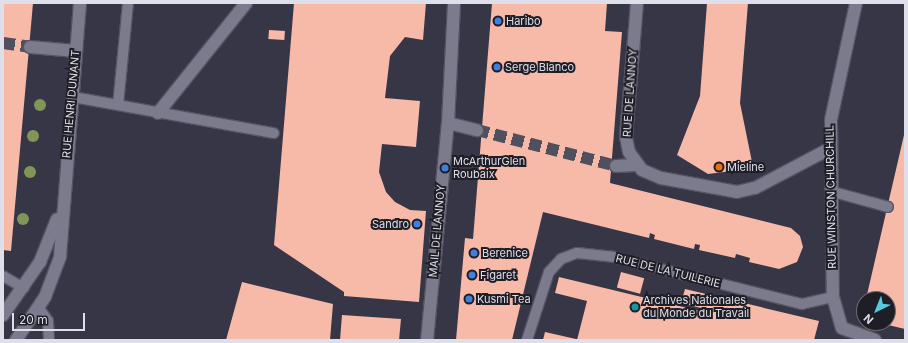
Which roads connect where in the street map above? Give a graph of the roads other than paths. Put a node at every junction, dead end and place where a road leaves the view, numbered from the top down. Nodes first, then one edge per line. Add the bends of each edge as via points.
1 (80, 3) edge
2 (128, 3) edge
3 (246, 3) edge
4 (454, 3) edge
5 (637, 3) edge
6 (856, 3) edge
7 (30, 47) tunnel mouth
8 (76, 51) junction
9 (72, 97) junction
10 (118, 105) junction
11 (158, 113) junction
12 (448, 123) junction
13 (477, 130) tunnel mouth
14 (274, 133) dead end
15 (829, 149) junction
16 (636, 165) junction
17 (616, 166) tunnel mouth
18 (830, 191) junction
19 (62, 205) junction
20 (888, 207) dead end
21 (3, 276) edge
22 (24, 288) junction
23 (833, 297) junction
24 (39, 308) junction
25 (3, 315) edge
26 (16, 340) edge
27 (49, 340) edge
28 (427, 340) edge
29 (527, 340) edge
30 (875, 340) edge

1 - 8 street, RUE HENRI DUNANT
2 - 10 lane
3 - 11 street
4 - 12 street, MAIL DE LANNOY
5 - 16 street, RUE DE LANNOY via 626,137 629,152
6 - 15 street, RUE WINSTON CHURCHILL via 833,104
7 - 8 street
8 - 9 street, RUE HENRI DUNANT
9 - 10 lane
9 - 19 street, RUE HENRI DUNANT
10 - 11 lane
11 - 14 lane
12 - 13 street
12 - 28 street, MAIL DE LANNOY
15 - 16 street via 755,188 737,192 661,178
15 - 18 street, RUE WINSTON CHURCHILL
16 - 17 street
18 - 20 lane
18 - 23 street, RUE WINSTON CHURCHILL
19 - 22 street, RUE HENRI DUNANT via 44,255
19 - 24 street, RUE HENRI DUNANT via 58,267
21 - 22 lane
22 - 25 street, RUE HENRI DUNANT
23 - 29 lane, RUE DE LA TUILERIE via 802,304 587,253 568,254 554,265 544,280
23 - 30 street via 842,328
24 - 26 street, RUE HENRI DUNANT
24 - 27 lane via 48,321

